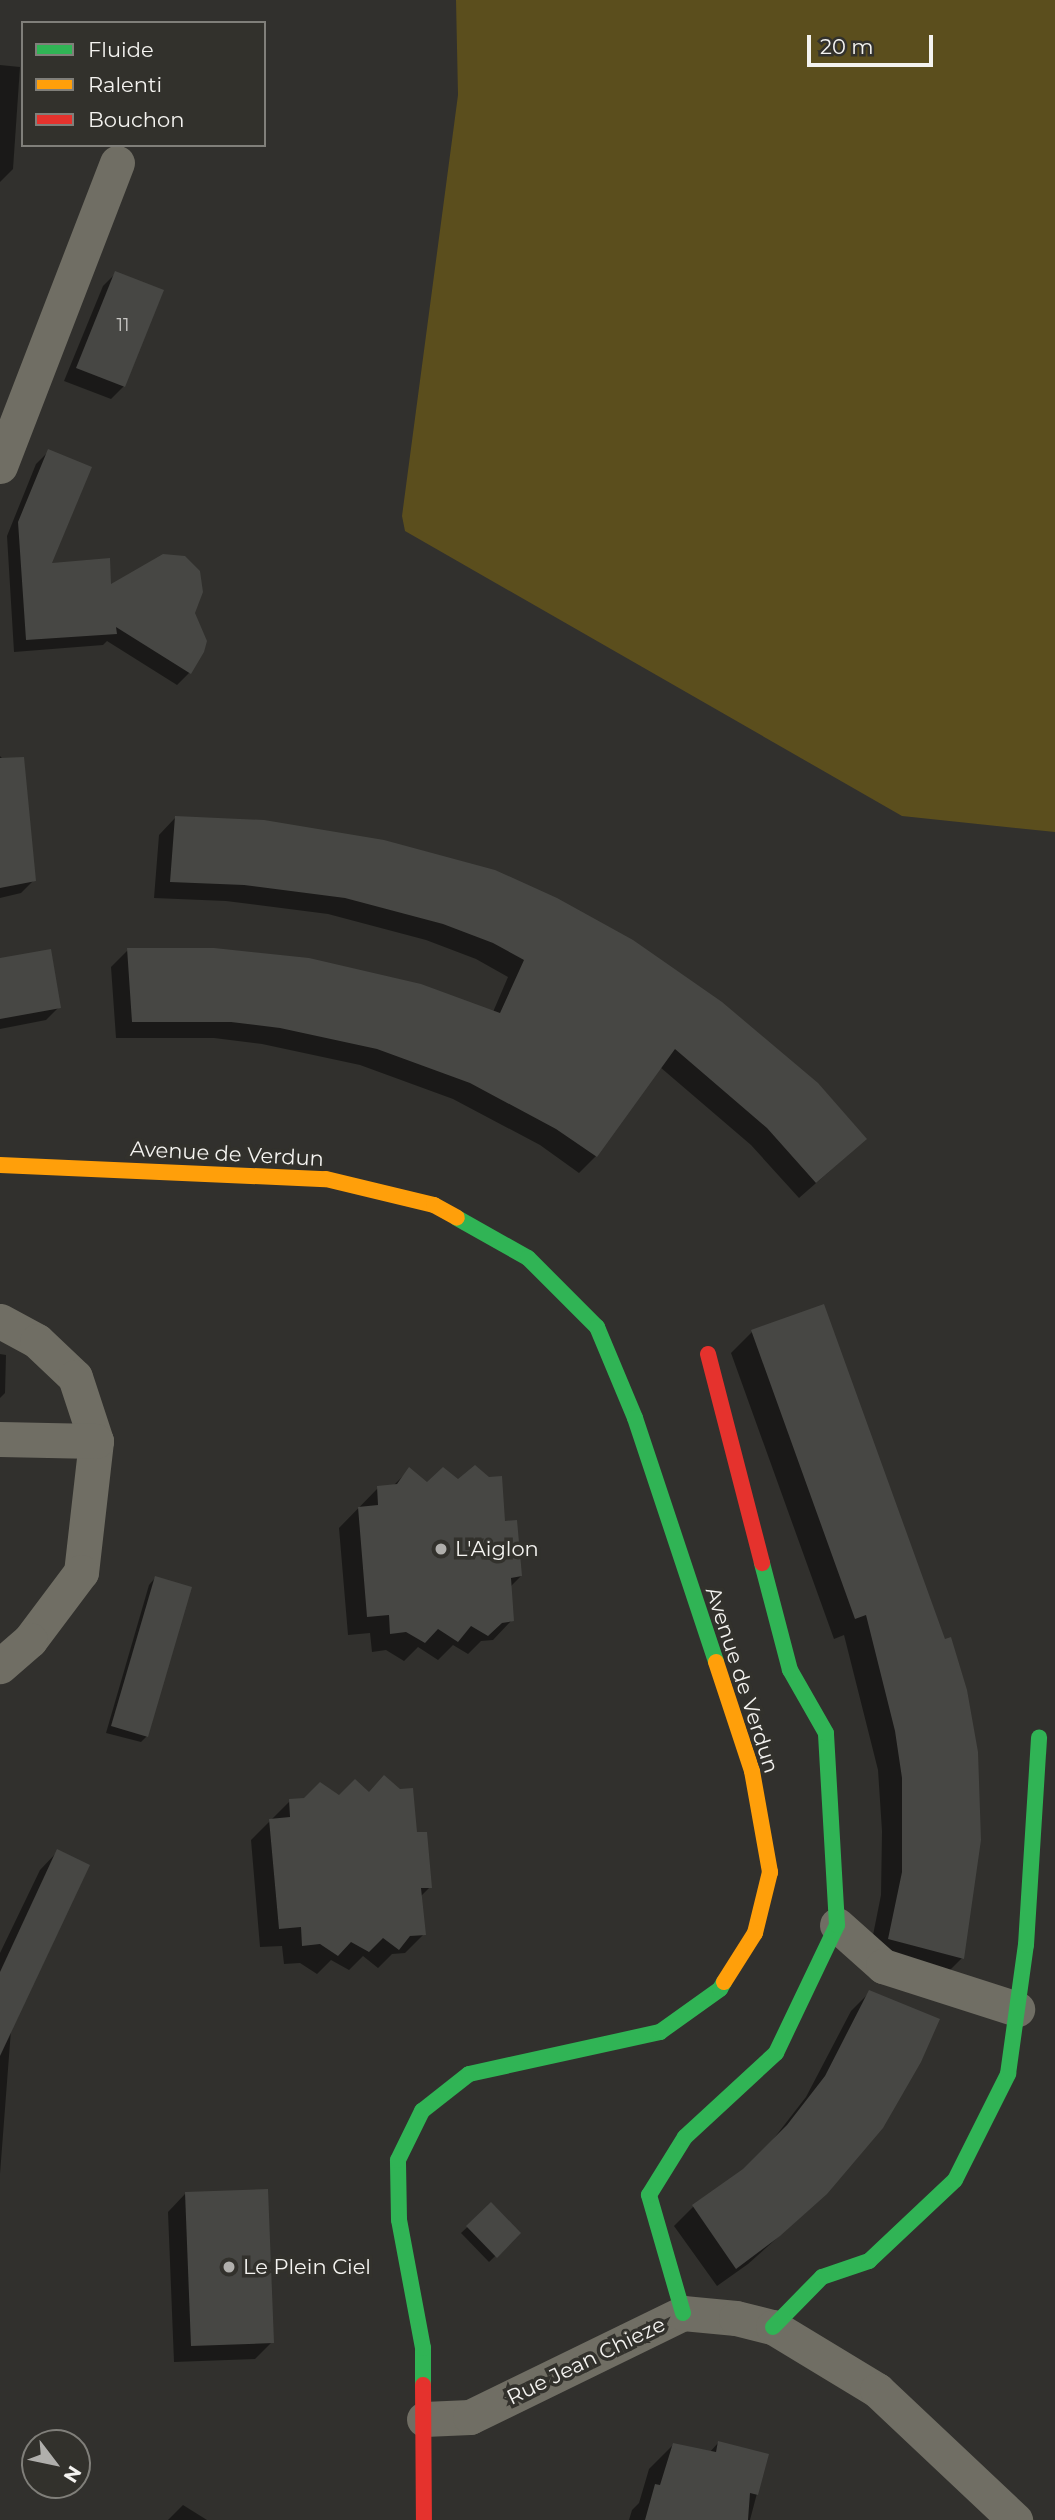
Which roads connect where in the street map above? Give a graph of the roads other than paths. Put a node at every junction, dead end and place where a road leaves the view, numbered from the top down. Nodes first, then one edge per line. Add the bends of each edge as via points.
1 (117, 163) dead end
2 (0, 466) edge
3 (0, 1165) edge
4 (0, 1321) edge
5 (708, 1354) dead end
6 (0, 1439) edge
7 (96, 1441) junction
8 (0, 1666) edge
9 (1039, 1737) dead end
10 (838, 1925) junction
11 (1017, 2008) junction
12 (683, 2313) junction
13 (773, 2327) junction
14 (424, 2419) junction
15 (424, 2520) edge
16 (1015, 2520) edge

1 - 2 street
3 - 14 main road, Avenue de Verdun via 327,1179 434,1205 528,1258 597,1327 639,1431 752,1772 769,1872 755,1933 720,1989 660,2032 470,2074 422,2111 398,2160 399,2220 423,2348
4 - 7 street via 37,1341 75,1377
5 - 10 main road via 790,1670 826,1733
6 - 7 street
7 - 8 street via 81,1572 30,1640
9 - 11 main road via 1026,1945
10 - 11 street via 883,1966
10 - 12 main road via 776,2053 685,2137 649,2195
11 - 13 main road via 1008,2074 954,2180 869,2262 822,2277
12 - 13 street, Rue Jean Chieze
12 - 14 street, Rue Jean Chieze via 470,2417
13 - 16 street, Rue Jean Chieze via 877,2390
14 - 15 main road, Avenue de Verdun

